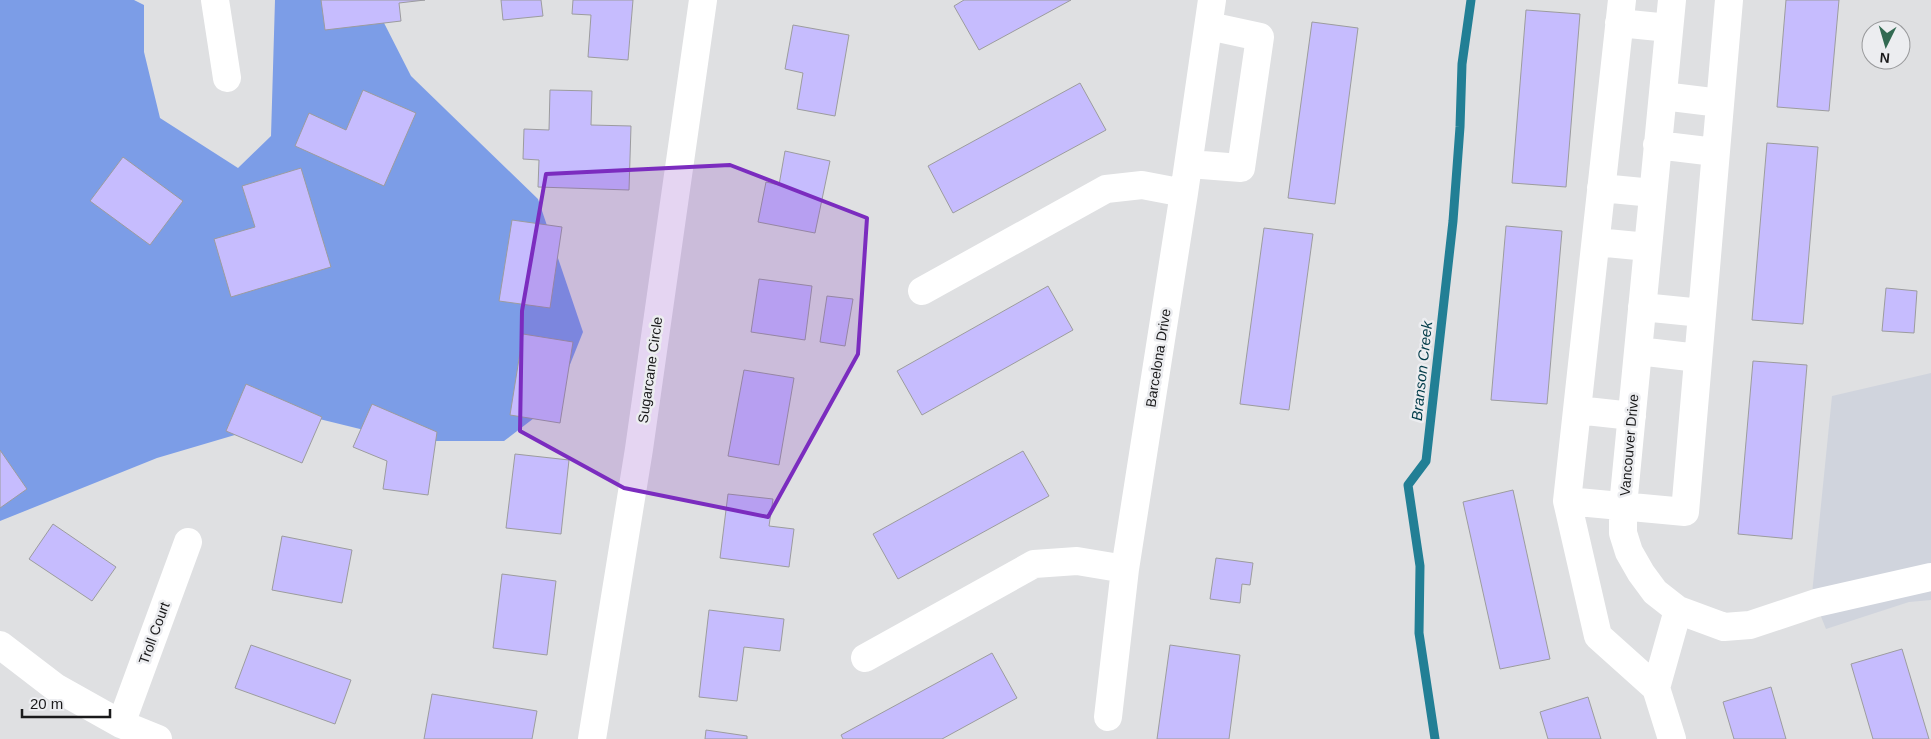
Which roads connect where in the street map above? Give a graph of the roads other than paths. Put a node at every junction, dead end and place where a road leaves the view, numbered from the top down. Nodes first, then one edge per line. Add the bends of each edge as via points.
1 (215, 0) edge
2 (703, 0) edge
3 (1672, 0) edge
4 (1729, 0) edge
5 (1620, 12) edge
6 (1211, 13) edge
7 (1669, 28) junction
8 (227, 78) dead end
9 (1663, 96) junction
10 (1720, 103) junction
11 (1657, 146) junction
12 (1715, 152) junction
13 (1189, 164) junction
14 (1601, 188) junction
15 (1653, 192) junction
16 (1184, 193) junction
17 (1596, 242) junction
18 (1648, 247) junction
19 (922, 291) dead end
20 (1642, 307) junction
21 (1702, 312) junction
22 (1638, 352) junction
23 (1698, 358) junction
24 (1577, 410) junction
25 (1632, 416) junction
26 (1567, 501) junction
27 (1624, 506) junction
28 (188, 542) dead end
29 (1125, 569) junction
30 (1931, 577) edge
31 (1678, 610) junction
32 (0, 645) edge
33 (865, 658) dead end
34 (1656, 688) junction
35 (1108, 718) dead end
36 (121, 724) junction
37 (158, 739) edge
38 (592, 739) edge
39 (1672, 739) edge

1 - 8 street
2 - 38 street, Sugarcane Circle via 639,449
3 - 7 street, Vancouver Drive
4 - 10 street
5 - 7 street
5 - 14 street
6 - 13 street, Barcelona Drive
6 - 13 street via 1260,37 1241,168
7 - 9 street, Vancouver Drive
9 - 10 street
9 - 11 street, Vancouver Drive
10 - 12 street
11 - 12 street
11 - 15 street, Vancouver Drive
12 - 21 street
13 - 16 street, Barcelona Drive
14 - 15 street
14 - 17 street
15 - 18 street, Vancouver Drive
16 - 19 street via 1142,185 1106,189
16 - 29 street, Barcelona Drive
17 - 18 street
17 - 24 street
18 - 20 street, Vancouver Drive
20 - 21 street
20 - 22 street, Vancouver Drive
21 - 23 street
22 - 23 street
22 - 25 street, Vancouver Drive
23 - 27 street via 1685,512
24 - 25 street
24 - 26 street
25 - 27 street, Vancouver Drive
26 - 27 street
26 - 34 street via 1598,636
27 - 31 street, Vancouver Drive via 1623,533 1629,552 1655,592
28 - 36 street, Troll Court
29 - 33 street via 1077,561 1034,564
29 - 35 street, Barcelona Drive
30 - 31 street, Vancouver Drive via 1816,603 1750,625 1724,627
31 - 34 street
32 - 36 street via 55,687
34 - 39 street
36 - 37 street

